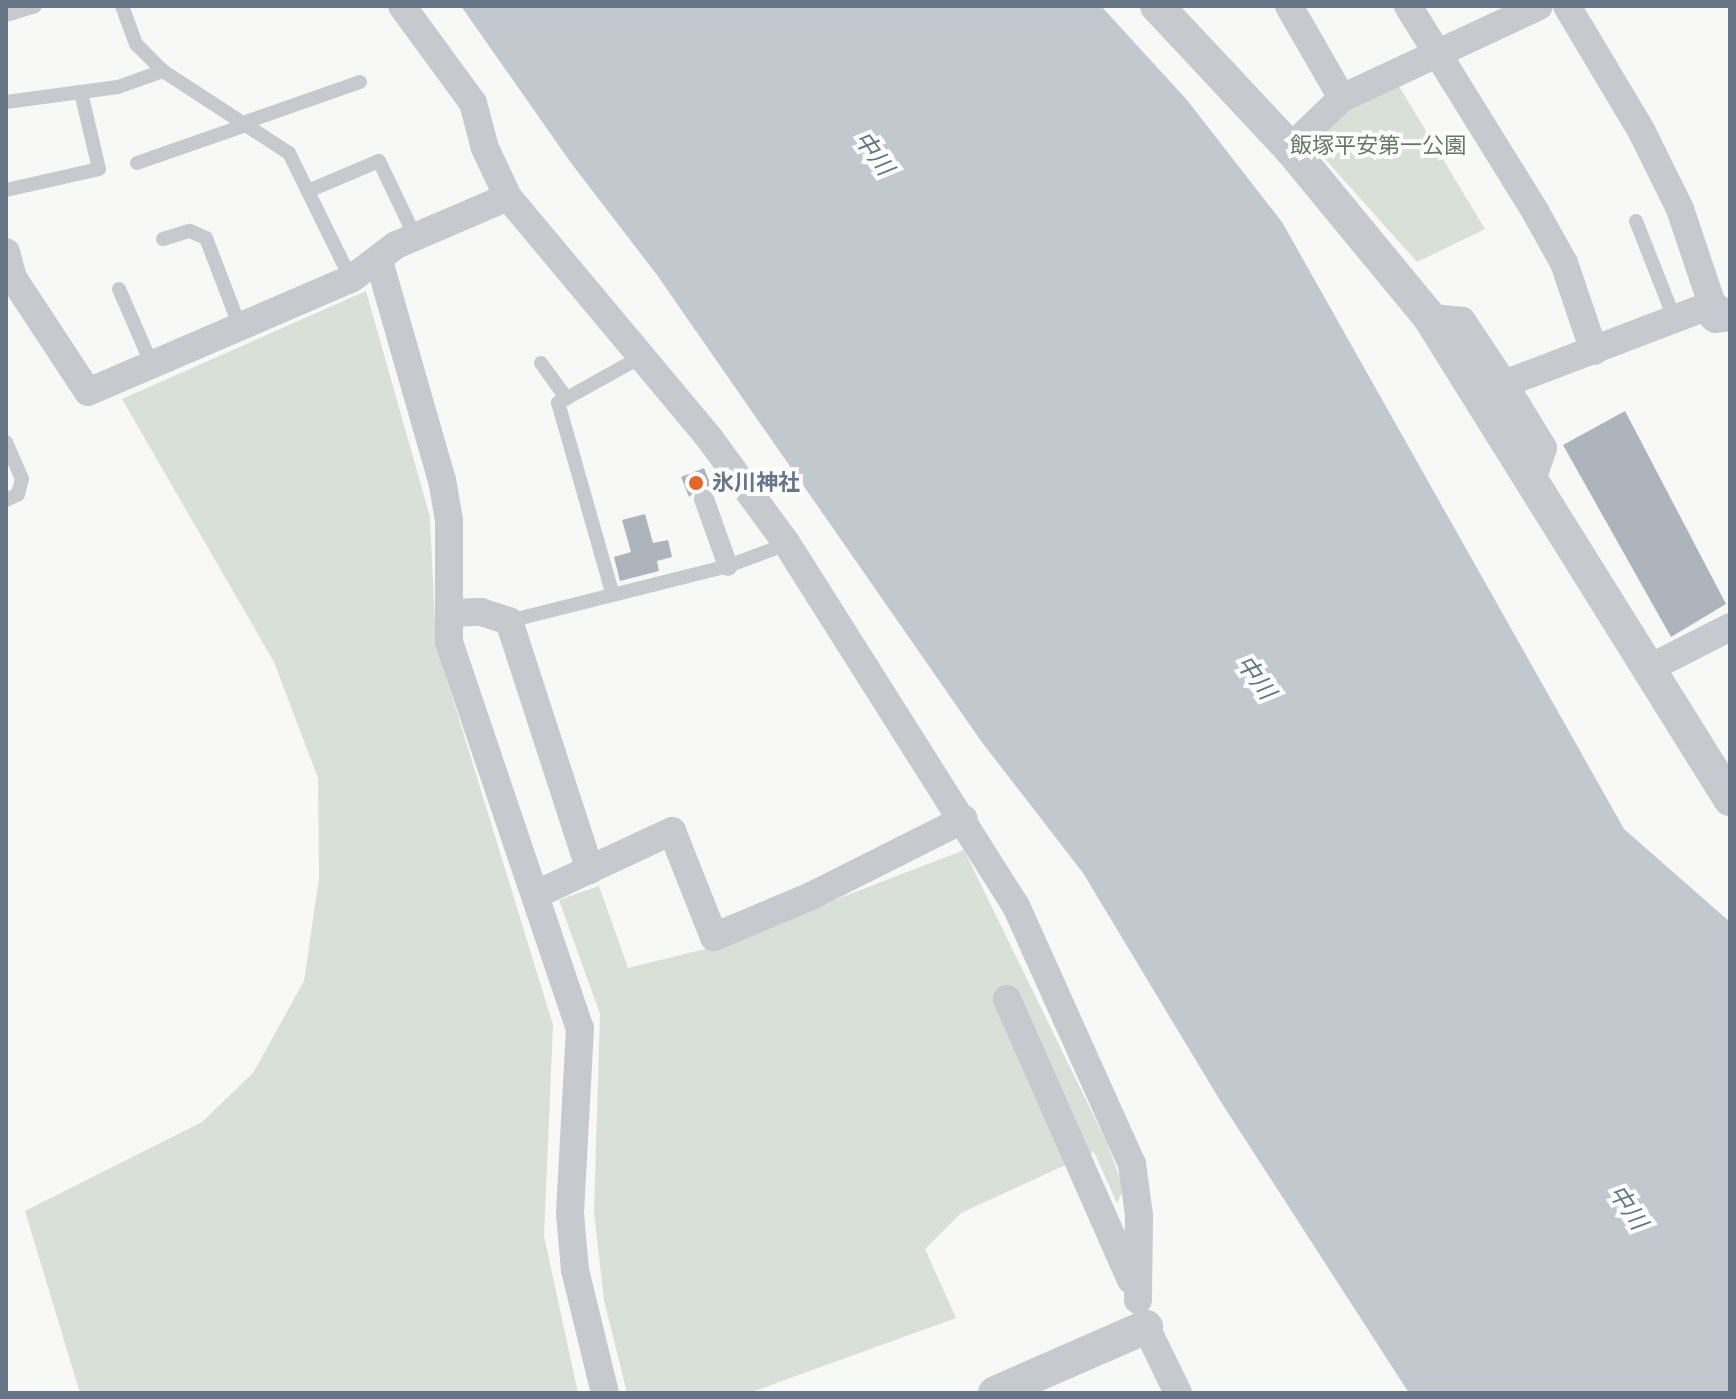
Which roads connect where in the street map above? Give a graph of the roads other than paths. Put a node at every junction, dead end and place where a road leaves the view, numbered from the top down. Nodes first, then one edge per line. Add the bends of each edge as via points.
1 (35, 6) edge
2 (122, 6) edge
3 (402, 6) edge
4 (1157, 6) edge
5 (1289, 6) edge
6 (1408, 6) edge
7 (1539, 6) edge
8 (1567, 6) edge
9 (6, 15) edge
10 (1437, 53) junction
11 (163, 71) junction
12 (360, 82) dead end
13 (81, 92) junction
14 (1342, 98) junction
15 (6, 102) edge
16 (245, 124) junction
17 (1290, 148) junction
18 (137, 163) dead end
19 (6, 190) edge
20 (308, 191) junction
21 (508, 197) junction
22 (1636, 221) dead end
23 (415, 236) junction
24 (163, 239) dead end
25 (6, 252) edge
26 (379, 261) junction
27 (351, 279) junction
28 (119, 289) dead end
29 (1720, 311) edge
30 (1430, 318) junction
31 (1675, 320) junction
32 (240, 327) junction
33 (1594, 351) junction
34 (641, 357) junction
35 (541, 363) dead end
36 (152, 365) junction
37 (1504, 384) junction
38 (567, 399) junction
39 (6, 442) edge
40 (1531, 482) junction
41 (704, 499) dead end
42 (6, 500) edge
43 (787, 544) junction
44 (728, 566) junction
45 (612, 592) junction
46 (449, 613) junction
47 (509, 621) junction
48 (1730, 627) edge
49 (1648, 669) junction
50 (1730, 799) edge
51 (964, 819) junction
52 (590, 870) junction
53 (537, 894) junction
54 (1007, 999) dead end
55 (1142, 1314) junction
56 (1002, 1391) edge
57 (605, 1393) edge
58 (1178, 1393) edge

1 - 9 lane
2 - 11 lane via 136,44
3 - 21 street via 473,103 485,148
4 - 17 street
5 - 14 street
6 - 10 street
7 - 10 street
8 - 29 street via 1642,132 1680,209
10 - 14 street
10 - 33 street via 1564,263
11 - 13 lane via 118,87
11 - 16 lane
12 - 16 lane
13 - 15 lane
13 - 19 lane via 99,169
14 - 17 street
16 - 18 lane
16 - 20 lane via 289,153
17 - 30 street
20 - 23 lane via 379,161
20 - 27 lane
21 - 23 street
21 - 34 street
22 - 31 lane
23 - 26 street
24 - 32 lane via 190,231 206,238
25 - 36 street via 13,278 88,392
26 - 27 street
26 - 46 street via 442,480 449,520
27 - 32 street
28 - 36 lane
29 - 31 street
30 - 37 street via 1462,321
30 - 40 street
31 - 33 street
32 - 36 street
33 - 37 street
34 - 38 lane
34 - 43 street
35 - 38 lane
37 - 40 street via 1543,448
38 - 45 lane via 558,403
39 - 42 lane via 22,488
40 - 49 street
41 - 44 street
43 - 44 lane
43 - 51 street
44 - 45 lane
45 - 47 lane
46 - 47 street via 481,612
46 - 53 street via 449,642
47 - 52 street
48 - 49 street
49 - 50 street
51 - 52 street via 868,869 714,937 672,831
51 - 55 street via 1016,906 1124,1141 1139,1215
52 - 53 street
53 - 57 street via 580,1028 570,1214 575,1270
54 - 55 street via 1077,1150
55 - 56 street
55 - 58 street

